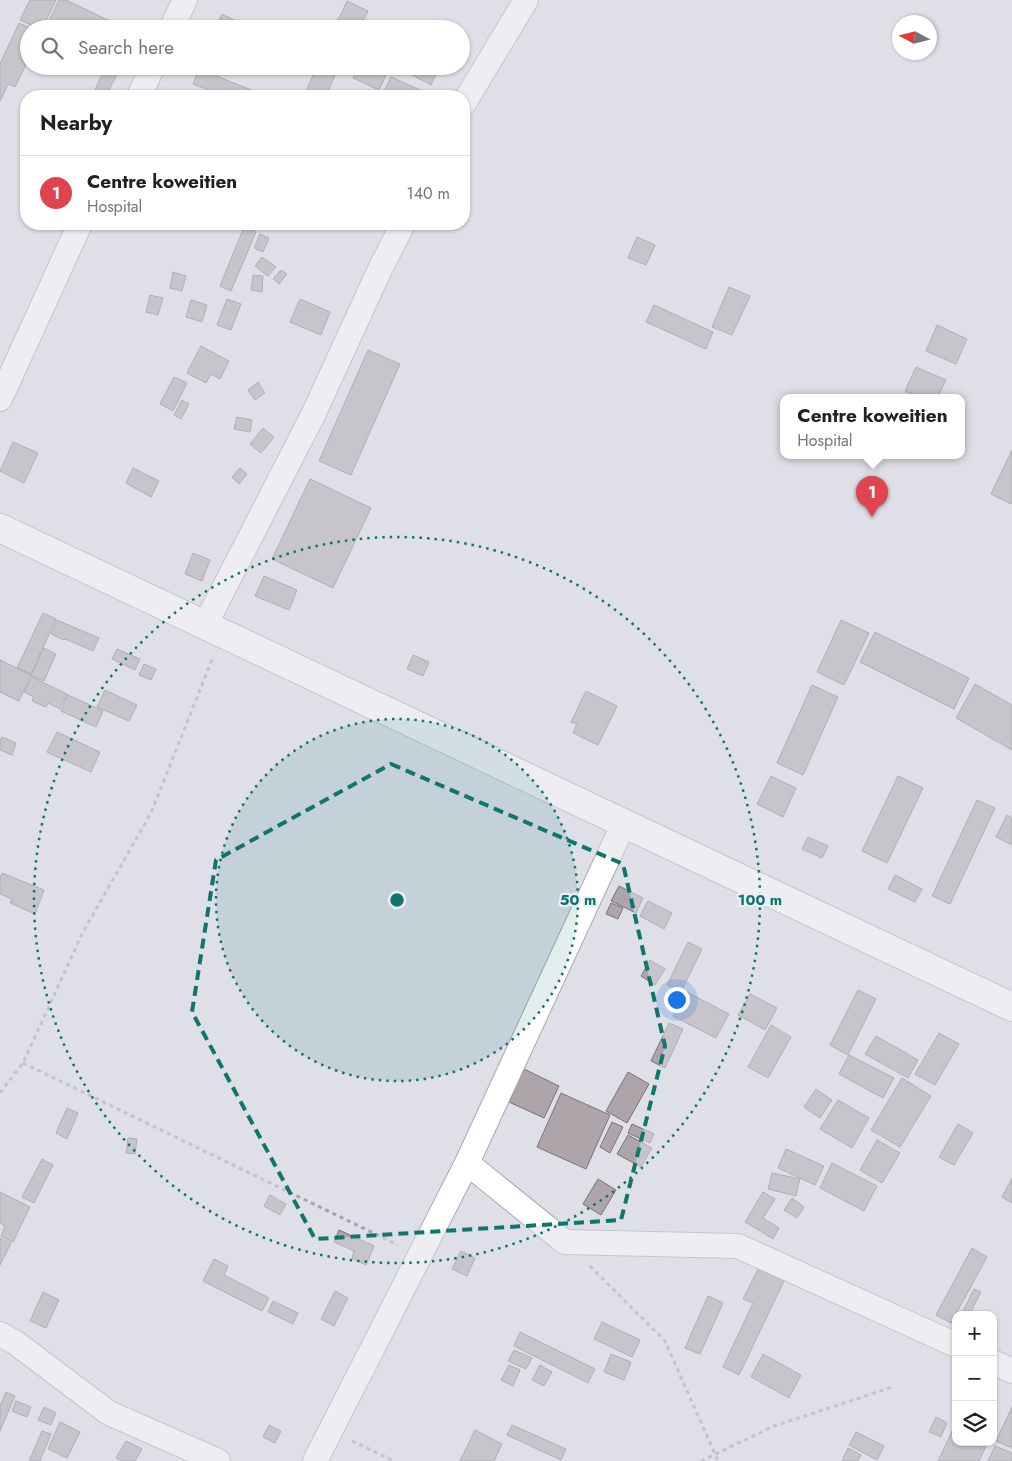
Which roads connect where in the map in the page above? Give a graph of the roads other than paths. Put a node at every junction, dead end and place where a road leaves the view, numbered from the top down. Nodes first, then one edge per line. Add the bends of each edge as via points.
1 (185, 0) edge
2 (526, 0) edge
3 (175, 20) edge
4 (148, 75) edge
5 (141, 90) edge
6 (470, 93) edge
7 (77, 230) edge
8 (400, 230) edge
9 (0, 399) edge
10 (0, 528) edge
11 (213, 629) junction
12 (624, 823) junction
13 (1012, 1007) edge
14 (467, 1163) junction
15 (0, 1334) edge
16 (952, 1343) edge
17 (997, 1364) edge
18 (1012, 1370) edge
19 (218, 1461) edge
20 (315, 1461) edge

1 - 3 street
2 - 6 street
4 - 5 street
7 - 9 street
8 - 11 street
10 - 11 street
11 - 12 street
12 - 13 street
12 - 14 street
14 - 16 street via 565,1242 738,1246
14 - 20 street
15 - 19 street via 109,1413
17 - 18 street

